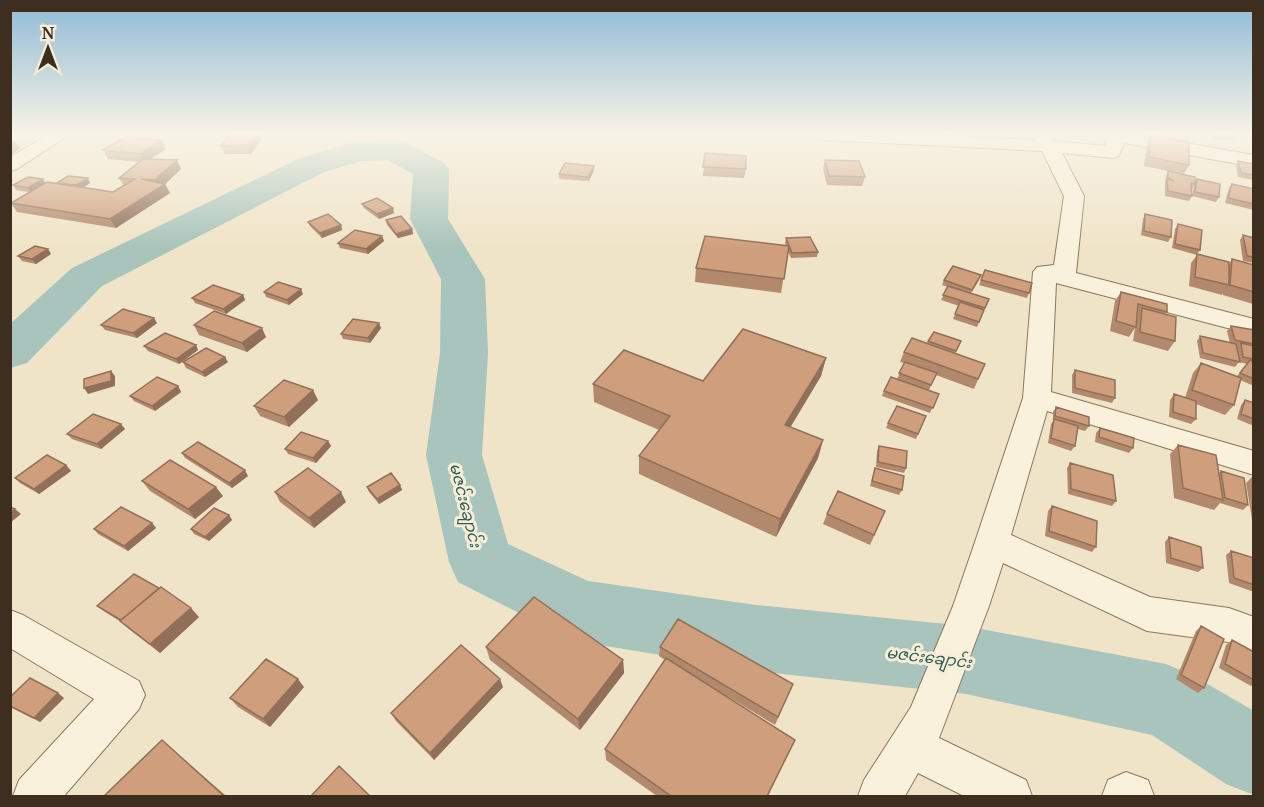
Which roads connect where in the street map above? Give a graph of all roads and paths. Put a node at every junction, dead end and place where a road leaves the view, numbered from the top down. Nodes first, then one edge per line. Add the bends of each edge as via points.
1 (1062, 173) edge
2 (1045, 272) junction
3 (1254, 327) edge
4 (1037, 398) junction
5 (1254, 463) edge
6 (992, 542) junction
7 (10, 627) edge
8 (1254, 635) edge
9 (919, 734) junction
10 (35, 796) edge
11 (880, 796) edge
12 (1010, 796) edge
13 (1124, 796) edge
14 (1132, 796) edge

1 - 2 street via 1074,196 1065,272
2 - 3 street
2 - 4 street
4 - 5 street
4 - 6 street
6 - 8 street via 1147,614 1229,626
6 - 9 street via 971,606
7 - 10 street via 125,696
9 - 11 street
9 - 12 street
13 - 14 street

